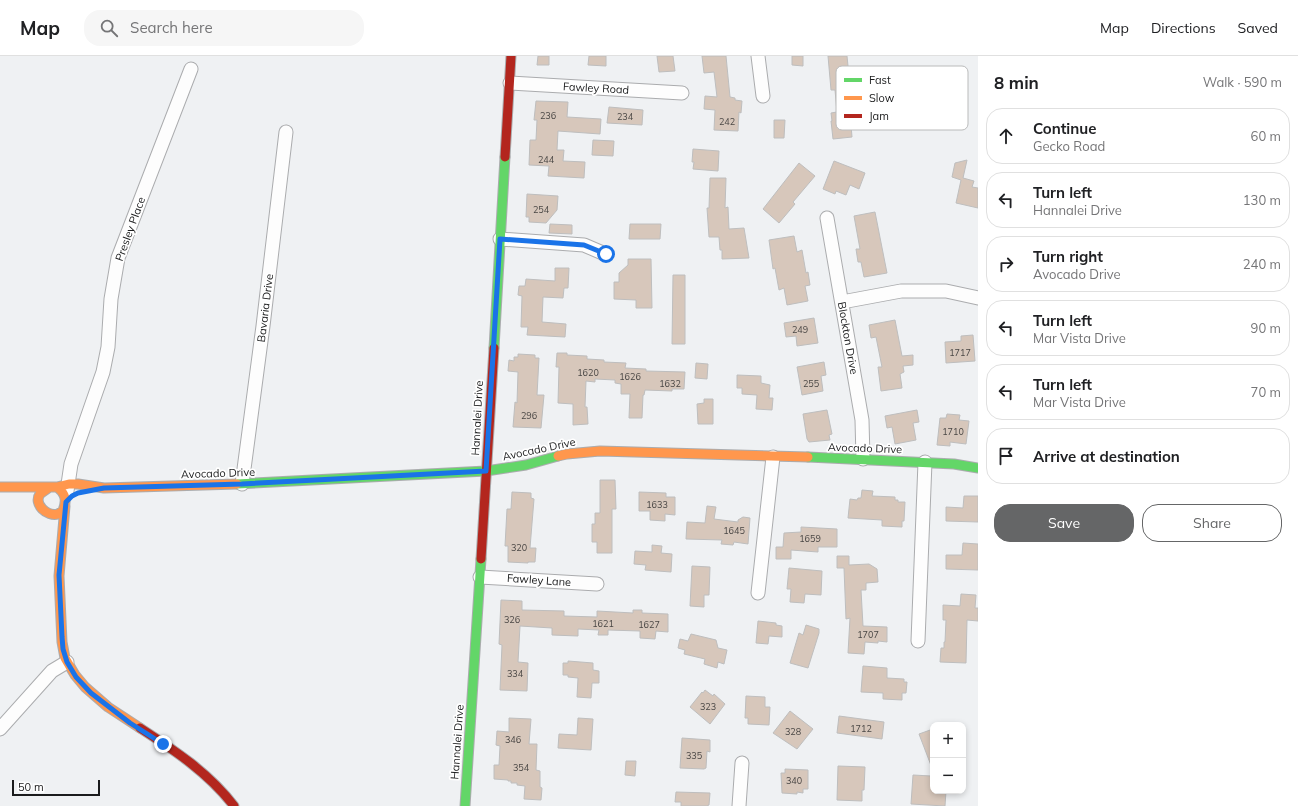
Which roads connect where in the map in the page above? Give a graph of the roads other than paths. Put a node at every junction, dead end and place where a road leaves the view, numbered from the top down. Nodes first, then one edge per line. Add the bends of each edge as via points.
1 (511, 56) edge
2 (758, 56) edge
3 (191, 69) dead end
4 (510, 83) junction
5 (682, 93) dead end
6 (763, 96) dead end
7 (286, 132) dead end
8 (827, 218) dead end
9 (500, 239) junction
10 (606, 254) dead end
11 (978, 298) edge
12 (842, 302) junction
13 (773, 457) junction
14 (862, 459) junction
15 (925, 462) junction
16 (978, 468) edge
17 (486, 471) junction
18 (242, 484) junction
19 (0, 487) edge
20 (104, 488) junction
21 (61, 493) junction
22 (0, 494) edge
23 (16, 495) dead end
24 (28, 501) dead end
25 (43, 510) junction
26 (48, 523) dead end
27 (53, 544) dead end
28 (59, 575) junction
29 (480, 577) junction
30 (597, 584) dead end
31 (758, 593) dead end
32 (918, 641) dead end
33 (67, 662) junction
34 (0, 729) edge
35 (742, 764) dead end
36 (234, 806) edge
37 (465, 806) edge
38 (739, 806) edge

1 - 4 street, Hannalei Drive
2 - 6 street
3 - 21 street, Presley Place via 118,258 103,372 71,464 62,477
4 - 5 street, Fawley Road
4 - 9 street, Hannalei Drive
7 - 18 street, Bavaria Drive
8 - 12 street, Blockton Drive
9 - 10 street via 584,245
9 - 17 street, Hannalei Drive
11 - 12 street via 946,291 901,291
12 - 14 street, Blockton Drive via 862,420
13 - 14 street, Avocado Drive
13 - 17 street, Avocado Drive via 600,450 568,454 526,466
13 - 31 street
14 - 15 street, Avocado Drive
15 - 16 street, Avocado Drive
15 - 32 street
17 - 18 street, Avocado Drive
17 - 29 street, Hannalei Drive
18 - 20 street, Avocado Drive
19 - 21 street
20 - 21 street, Avocado Drive via 72,496
20 - 21 street, Avocado Drive via 78,484
21 - 25 street via 60,513 50,514
21 - 25 street via 41,493 39,502
21 - 28 street
22 - 23 street
24 - 25 street
25 - 26 street
27 - 28 street
28 - 33 street via 63,649
29 - 30 street, Fawley Lane
29 - 37 street, Hannalei Drive
33 - 34 street via 52,671
33 - 36 street via 76,677 91,693 130,723 198,768
35 - 38 street

